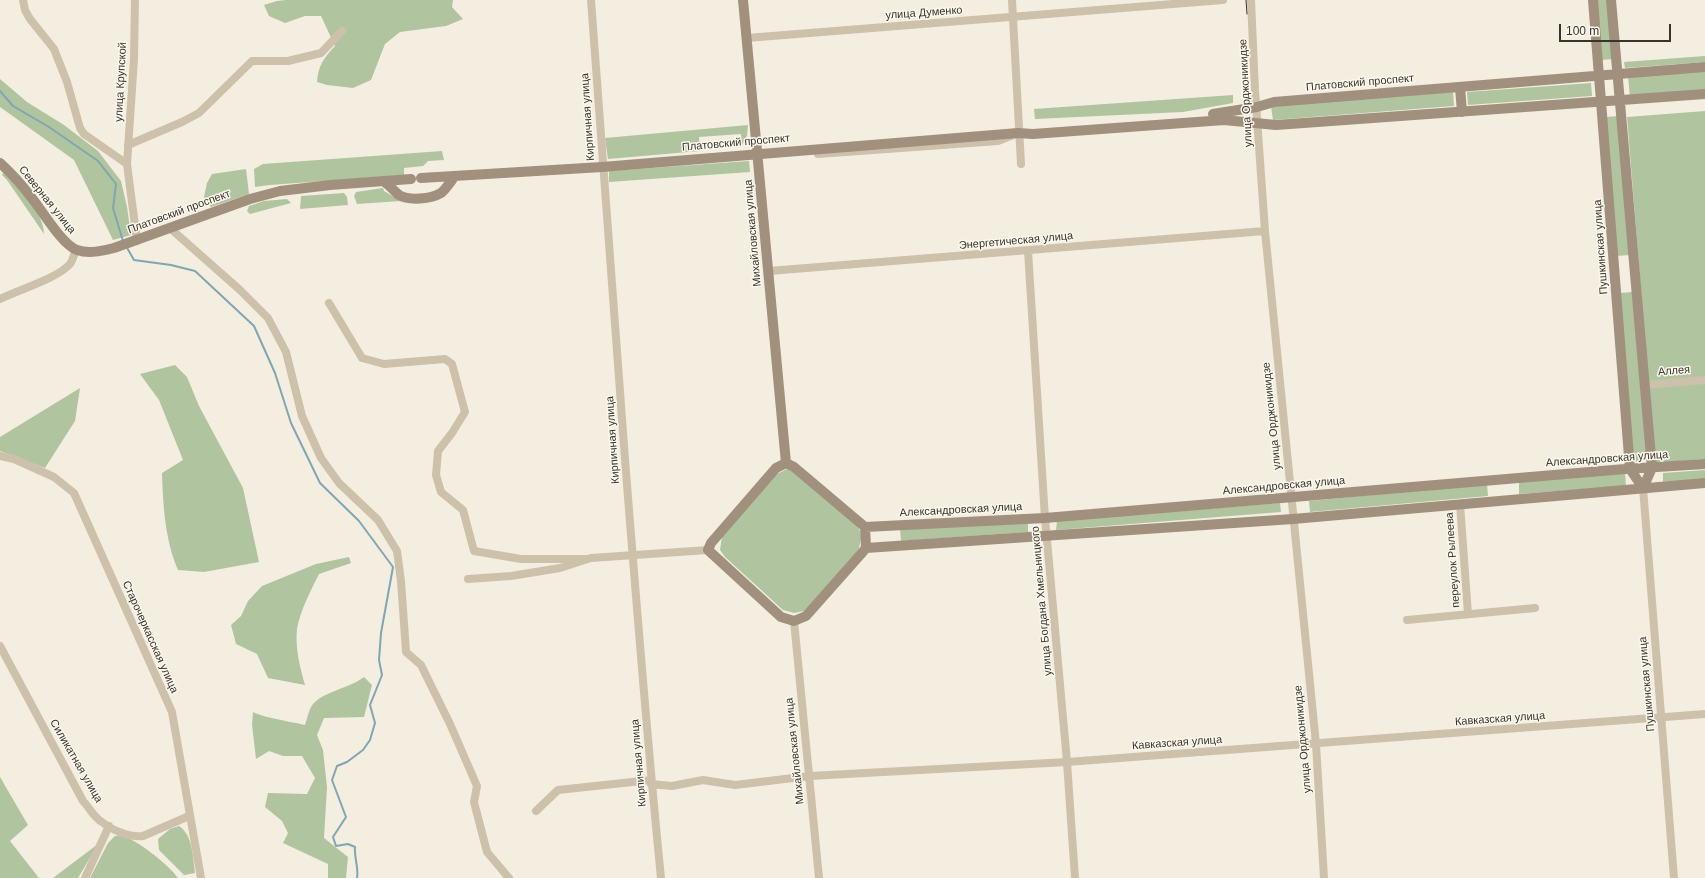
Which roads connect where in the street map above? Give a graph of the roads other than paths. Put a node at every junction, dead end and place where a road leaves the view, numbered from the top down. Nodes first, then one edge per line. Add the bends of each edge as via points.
1 (23, 0) edge
2 (135, 0) edge
3 (591, 0) edge
4 (743, 0) edge
5 (1012, 0) edge
6 (1223, 0) edge
7 (1251, 0) edge
8 (1593, 0) edge
9 (1611, 0) edge
10 (1013, 18) junction
11 (342, 31) dead end
12 (747, 38) junction
13 (1705, 67) edge
14 (1617, 74) junction
15 (1600, 76) junction
16 (1460, 87) junction
17 (1705, 94) edge
18 (1620, 101) junction
19 (1602, 102) junction
20 (1257, 107) junction
21 (1462, 112) junction
22 (1258, 122) junction
23 (1018, 133) junction
24 (128, 145) junction
25 (757, 153) junction
26 (0, 163) edge
27 (126, 164) junction
28 (1021, 164) dead end
29 (602, 167) junction
30 (455, 176) junction
31 (383, 181) junction
32 (171, 228) junction
33 (1265, 232) junction
34 (137, 241) junction
35 (76, 250) junction
36 (1028, 251) junction
37 (769, 271) junction
38 (0, 299) edge
39 (329, 303) dead end
40 (1705, 380) edge
41 (1645, 385) junction
42 (0, 456) edge
43 (786, 463) junction
44 (1705, 464) edge
45 (1652, 468) junction
46 (1630, 469) junction
47 (1705, 484) edge
48 (1644, 488) junction
49 (1291, 498) junction
50 (1460, 504) junction
51 (1045, 518) junction
52 (1293, 519) junction
53 (865, 527) junction
54 (1047, 536) junction
55 (866, 548) junction
56 (708, 550) junction
57 (633, 556) junction
58 (587, 559) junction
59 (468, 579) dead end
60 (1535, 608) dead end
61 (1468, 614) junction
62 (1408, 620) dead end
63 (794, 621) junction
64 (0, 646) edge
65 (1705, 714) edge
66 (1662, 717) junction
67 (1316, 744) junction
68 (1067, 762) junction
69 (810, 776) junction
70 (651, 782) junction
71 (536, 811) dead end
72 (189, 816) junction
73 (110, 826) junction
74 (85, 878) edge
75 (201, 878) edge
76 (509, 878) edge
77 (661, 878) edge
78 (819, 878) edge
79 (1075, 878) edge
80 (1324, 878) edge
81 (1674, 878) edge

1 - 27 street via 30,19 54,49 72,96 80,128 84,134
2 - 24 street, улица Крупской
3 - 29 street, Кирпичная улица
4 - 12 street, Михайловская улица
5 - 10 street
6 - 10 street, улица Думенко
7 - 20 street, улица Орджоникидзе
8 - 15 street, Пушкинская улица
9 - 14 street, Пушкинская улица
10 - 12 street, улица Думенко
10 - 23 street
11 - 24 street via 321,53 288,61 252,61 199,113
12 - 25 street, Михайловская улица
13 - 14 street, Платовский проспект
14 - 15 street, Платовский проспект
14 - 18 street, Пушкинская улица
15 - 16 street, Платовский проспект
15 - 19 street, Пушкинская улица
16 - 20 street, Платовский проспект via 1274,102
16 - 21 street
17 - 18 street, Платовский проспект
18 - 19 street, Платовский проспект
18 - 41 street, Пушкинская улица
19 - 21 street, Платовский проспект
19 - 46 street, Пушкинская улица
20 - 22 street, улица Орджоникидзе
20 - 23 street, Платовский проспект via 1224,113 1035,128
21 - 22 street, Платовский проспект via 1276,125
22 - 23 street, Платовский проспект via 1224,120
22 - 33 street, улица Орджоникидзе
23 - 25 street, Платовский проспект
23 - 28 street
24 - 27 street, улица Крупской
25 - 29 street, Платовский проспект
25 - 37 street, Михайловская улица
26 - 35 street, Северная улица via 30,195 66,243
27 - 34 street, улица Крупской
29 - 30 street, Платовский проспект
29 - 57 street, Кирпичная улица
30 - 31 street, Платовский проспект
30 - 31 street via 441,193 424,198 406,199
31 - 32 street, Платовский проспект via 330,184 280,191 250,199
32 - 34 street, Платовский проспект
32 - 76 street via 268,318 286,352 302,416 321,458 339,483 378,520 397,551 406,652 421,666 450,724 477,786 474,802 487,852
33 - 36 street, Энергетическая улица
33 - 49 street, улица Орджоникидзе
34 - 35 street, Платовский проспект via 96,252
35 - 38 street via 70,264 61,270
36 - 37 street, Энергетическая улица
36 - 51 street, улица Богдана Хмельницкого
37 - 43 street, Михайловская улица
39 - 58 street via 362,358 384,364 445,359 452,364 465,412 438,451 436,475 441,492 463,510 474,552 521,559
40 - 41 street, Аллея
41 - 45 street, Пушкинская улица
42 - 72 street, Старочеркасская улица via 14,459 54,476 74,493 172,712
43 - 53 street
43 - 56 street via 776,468 762,482 711,543
44 - 45 street, Александровская улица
45 - 46 street, Александровская улица
45 - 48 street, Пушкинская улица
46 - 48 street
46 - 49 street, Александровская улица
47 - 48 street
48 - 50 street
48 - 66 street, Пушкинская улица
49 - 51 street, Александровская улица
49 - 52 street, улица Орджоникидзе
50 - 52 street
50 - 61 street, переулок Рылеева
51 - 53 street, Александровская улица
51 - 54 street, улица Богдана Хмельницкого
52 - 54 street
52 - 67 street, улица Орджоникидзе
53 - 55 street
54 - 55 street
54 - 68 street, улица Богдана Хмельницкого
55 - 63 street via 806,616
56 - 57 street
56 - 63 street via 781,617
57 - 58 street
57 - 70 street, Кирпичная улица
58 - 59 street via 553,569 511,576
60 - 61 street, переулок Рылеева
61 - 62 street, переулок Рылеева
63 - 69 street, Михайловская улица
64 - 73 street, Силикатная улица via 83,801 100,822
65 - 66 street, Кавказская улица
66 - 67 street, Кавказская улица
66 - 81 street, Пушкинская улица
67 - 68 street, Кавказская улица
67 - 80 street, улица Орджоникидзе
68 - 69 street, Кавказская улица
68 - 79 street, улица Богдана Хмельницкого
69 - 70 street, Кавказская улица via 735,785 703,780 672,786
69 - 78 street, Михайловская улица
70 - 71 street, Кавказская улица via 558,790
70 - 77 street, Кирпичная улица
72 - 73 street, Силикатная улица via 137,837
72 - 75 street, Старочеркасская улица
73 - 74 street

